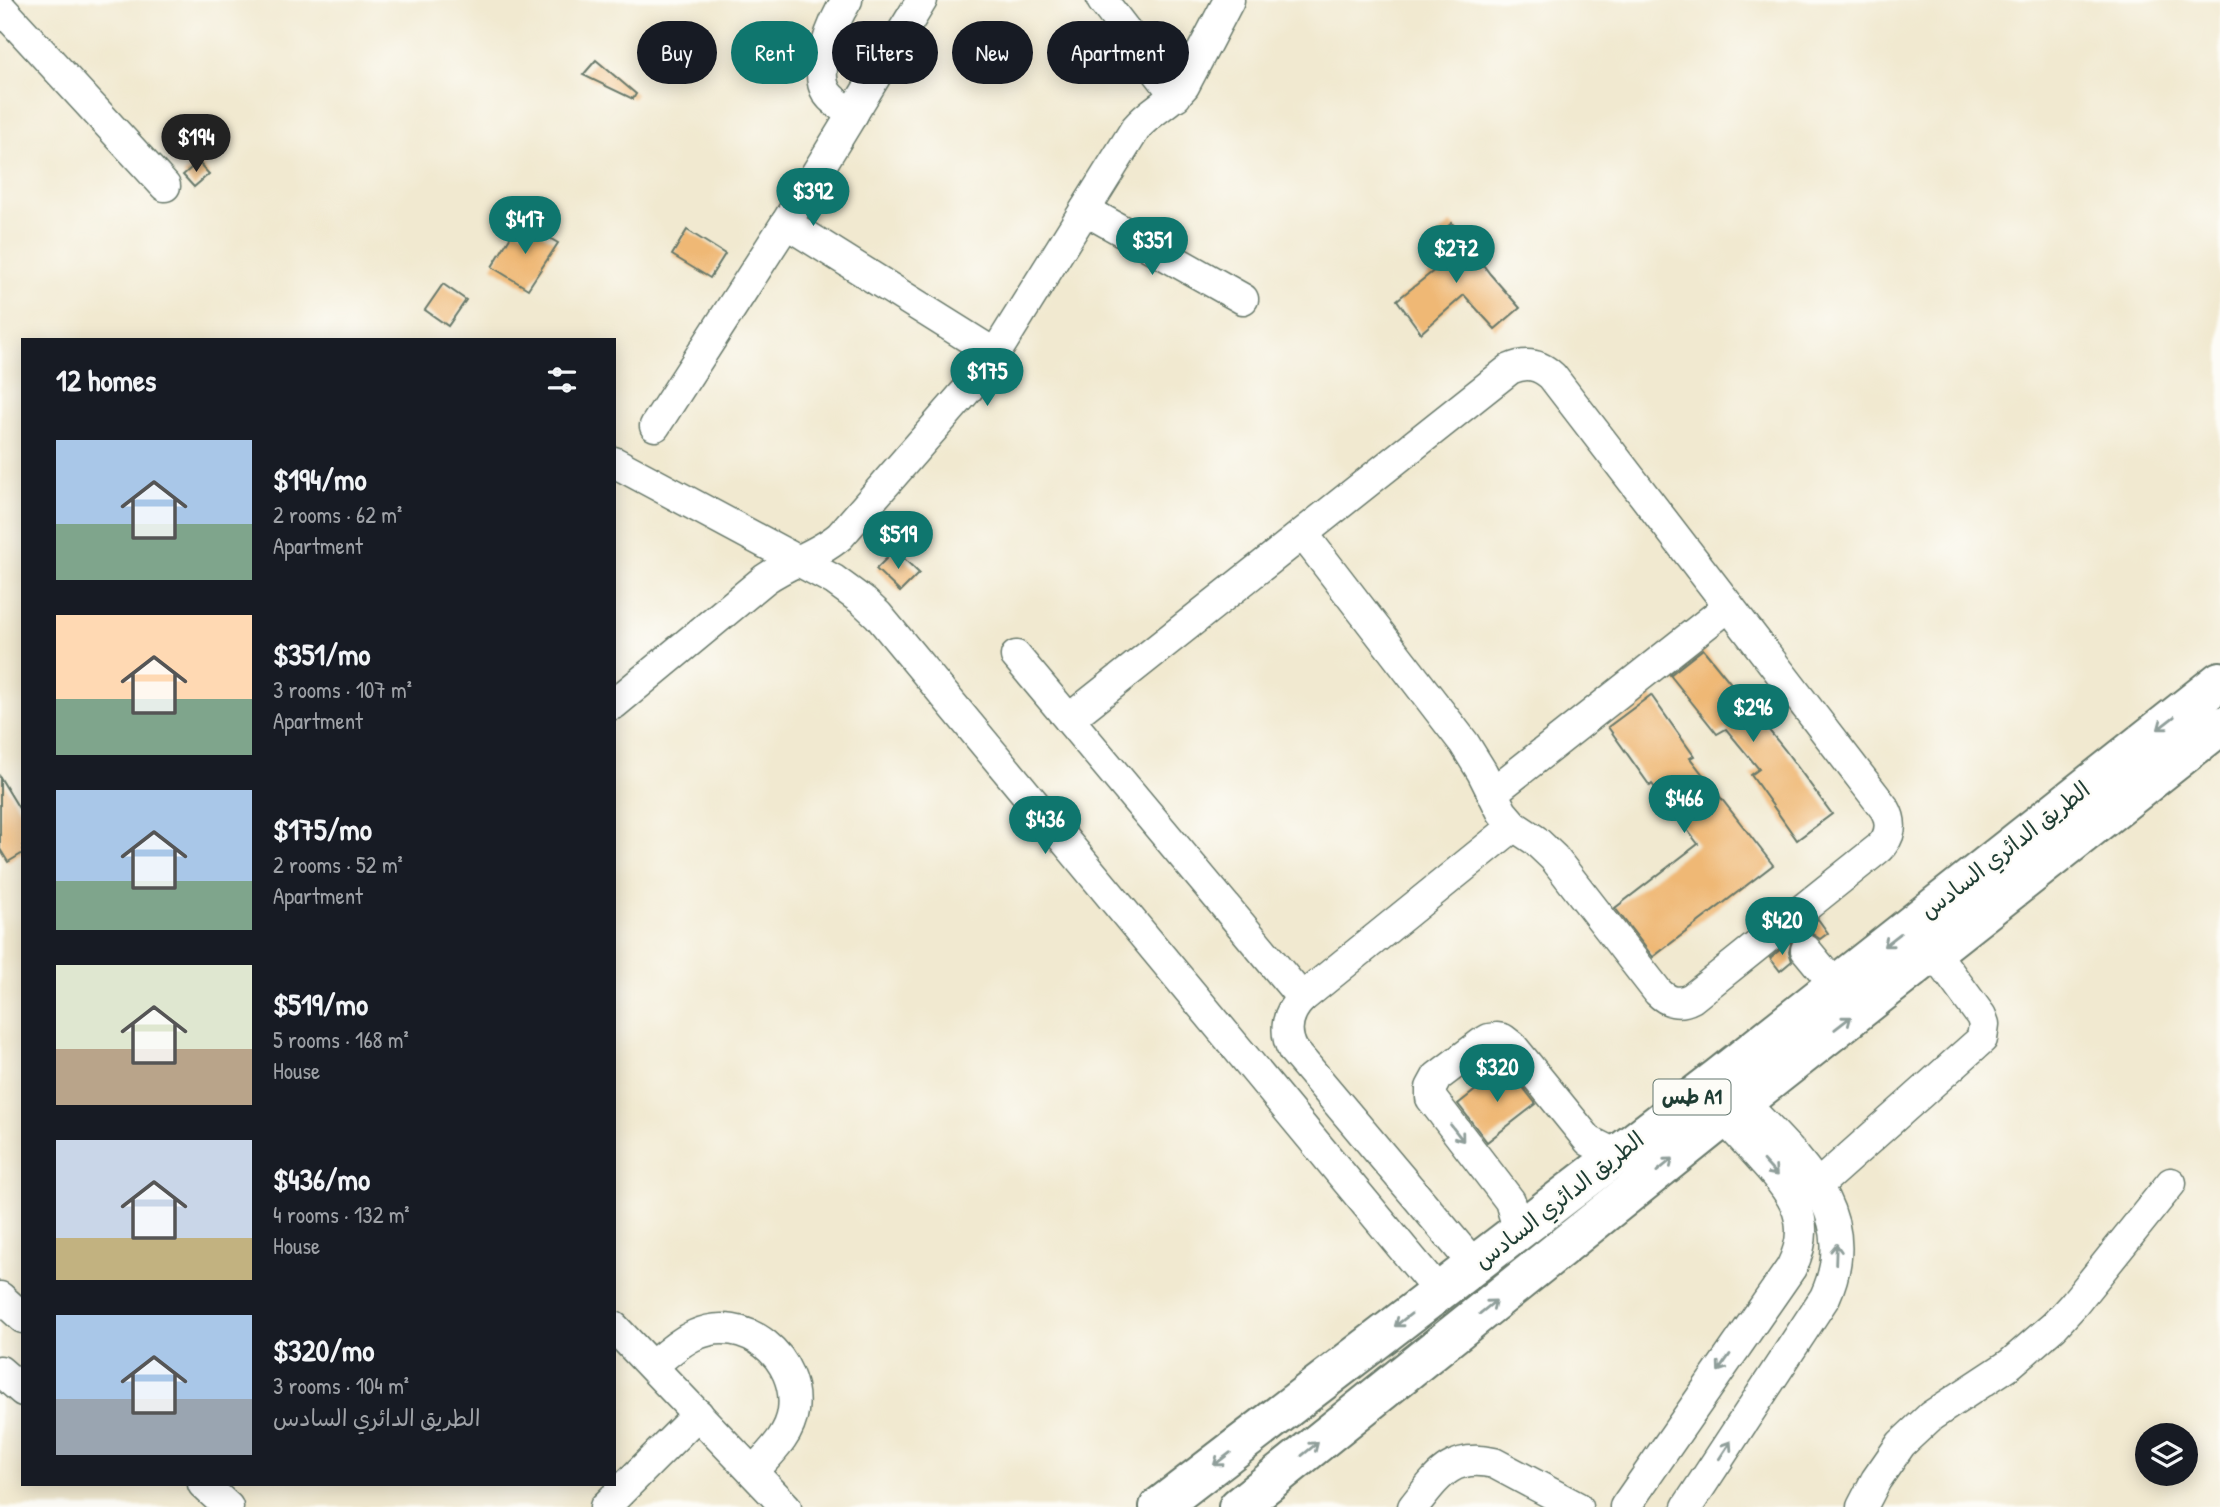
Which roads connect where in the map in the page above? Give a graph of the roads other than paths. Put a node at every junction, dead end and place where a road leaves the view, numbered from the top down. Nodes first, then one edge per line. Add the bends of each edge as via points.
1 (847, 0) edge
2 (922, 0) edge
3 (1102, 0) edge
4 (1229, 0) edge
5 (0, 7) edge
6 (1175, 96) junction
7 (853, 114) junction
8 (165, 186) dead end
9 (1085, 210) junction
10 (786, 223) junction
11 (1244, 299) dead end
12 (995, 354) junction
13 (655, 426) dead end
14 (616, 463) edge
15 (1303, 534) junction
16 (797, 560) junction
17 (1728, 606) junction
18 (1016, 656) dead end
19 (2220, 681) edge
20 (616, 702) edge
21 (1069, 719) junction
22 (2220, 726) edge
23 (1492, 793) junction
24 (1514, 826) junction
25 (1795, 937) junction
26 (1934, 951) junction
27 (1835, 985) junction
28 (1302, 998) junction
29 (1721, 1097) junction
30 (1621, 1152) junction
31 (2171, 1183) dead end
32 (1818, 1185) junction
33 (1515, 1234) junction
34 (1475, 1266) junction
35 (1439, 1292) junction
36 (0, 1297) edge
37 (21, 1316) edge
38 (616, 1328) edge
39 (652, 1366) junction
40 (0, 1371) edge
41 (21, 1389) edge
42 (698, 1414) junction
43 (753, 1472) junction
44 (205, 1486) edge
45 (228, 1507) edge
46 (605, 1507) edge
47 (786, 1507) edge
48 (1159, 1507) edge
49 (1238, 1507) edge
50 (1413, 1507) edge
51 (1577, 1507) edge
52 (1625, 1507) edge
53 (1687, 1507) edge
54 (1862, 1507) edge

1 - 7 street via 829,33 823,76 828,95
2 - 7 street
3 - 6 street
4 - 6 street
5 - 8 street
6 - 9 street via 1136,128
7 - 10 street
9 - 11 street
9 - 12 street
10 - 12 street
10 - 13 street
12 - 16 street via 959,402 840,536
14 - 16 street
15 - 17 street via 1510,369 1530,364 1552,376
15 - 21 street
15 - 23 street via 1464,743
16 - 20 street via 765,579
16 - 35 street via 848,590 878,615
17 - 23 street
17 - 25 street via 1885,809 1890,822 1884,843
18 - 21 street
19 -> 27 highway, الطريق الدائري السادس / طس A1
21 - 28 street
22 - 26 highway, الطريق الدائري السادس / طس A1
23 - 24 street
24 - 25 street via 1554,858 1669,1001 1692,998
24 - 28 street
25 - 27 street
29 -> 26 highway, الطريق الدائري السادس / طس A1
26 - 32 street via 1981,1016 1982,1038
27 - 29 highway, الطريق الدائري السادس / طس A1
28 - 34 street via 1287,1026 1293,1050
29 - 30 highway, الطريق الدائري السادس / طس A1
29 - 32 street via 1808,1171
49 -> 29 highway, الطريق الدائري السادس / طس A1
29 -> 52 street via 1791,1193 1800,1217 1800,1244 1791,1268
30 - 33 highway, الطريق الدائري السادس / طس A1
30 -> 33 street via 1589,1140 1503,1039 1489,1039 1437,1077 1431,1098 1510,1201
31 - 54 street via 2054,1326 2010,1364 1931,1416 1901,1444
53 -> 32 street via 1832,1282 1836,1233
33 - 34 highway, الطريق الدائري السادس / طس A1
34 - 35 highway, الطريق الدائري السادس / طس A1
35 -> 48 highway, الطريق الدائري السادس / طس A1
36 - 37 street
38 - 39 street
39 - 42 street
39 - 43 street via 681,1342 715,1329 752,1335 781,1358 792,1384 793,1412 778,1445
40 - 41 street
42 - 43 street
42 - 46 street
43 - 47 street
44 - 45 street
50 - 51 street via 1447,1468 1482,1460

